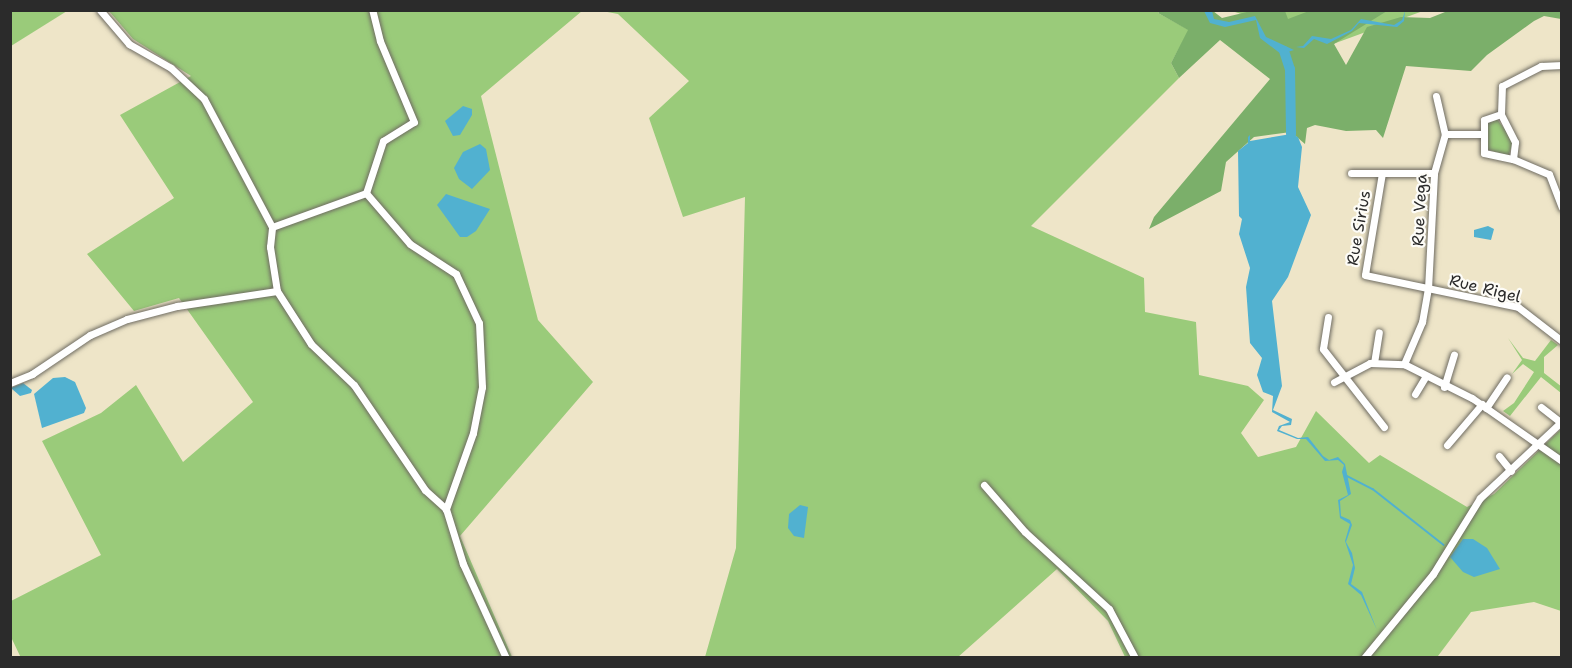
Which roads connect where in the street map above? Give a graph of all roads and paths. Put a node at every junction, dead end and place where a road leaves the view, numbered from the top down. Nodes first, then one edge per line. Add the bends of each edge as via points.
1 (100, 10) edge
2 (372, 10) edge
3 (1562, 65) edge
4 (1436, 96) dead end
5 (1501, 114) junction
6 (1445, 134) junction
7 (1481, 134) junction
8 (1513, 159) junction
9 (1351, 173) dead end
10 (1382, 173) junction
11 (1434, 174) junction
12 (366, 194) junction
13 (1562, 208) edge
14 (272, 227) junction
15 (1428, 289) junction
16 (277, 291) junction
17 (1328, 317) dead end
18 (1379, 332) dead end
19 (1562, 341) edge
20 (1454, 354) dead end
21 (1374, 363) junction
22 (1404, 364) junction
23 (1342, 376) junction
24 (1426, 376) junction
25 (1507, 377) dead end
26 (1334, 382) dead end
27 (10, 383) edge
28 (1444, 387) junction
29 (1415, 394) dead end
30 (1484, 406) junction
31 (1541, 407) dead end
32 (1561, 422) edge
33 (1384, 427) dead end
34 (1447, 445) dead end
35 (1540, 445) junction
36 (1498, 456) dead end
37 (1562, 461) edge
38 (1511, 471) junction
39 (984, 485) dead end
40 (446, 509) junction
41 (506, 657) edge
42 (1135, 657) edge
43 (1364, 657) edge

1 - 14 street via 129,44 171,68 204,99
2 - 12 street via 380,41 414,122 383,141
3 - 5 street via 1541,66 1504,83
4 - 6 street
5 - 7 street via 1484,120
5 - 8 street via 1515,141
6 - 7 street
6 - 11 street, Rue Vega
7 - 8 street via 1486,155
8 - 13 street via 1549,174
9 - 10 street
10 - 11 street, Rue Sirius
10 - 15 street, Rue Sirius via 1364,274
11 - 15 street, Rue Vega
12 - 14 street
12 - 40 street via 411,244 456,274 479,323 482,387 473,433
14 - 16 street via 270,247
15 - 19 street, Rue Rigel via 1518,307
15 - 22 street, Rue Vega via 1422,322
16 - 27 street via 177,306 127,319 90,335 32,374
16 - 40 street via 311,344 354,385 425,490
17 - 23 street via 1323,349
18 - 21 street
20 - 28 street
21 - 22 street
21 - 23 street
22 - 24 street
23 - 26 street
23 - 33 street
24 - 28 street
24 - 29 street
25 - 30 street
28 - 30 street
30 - 34 street
30 - 35 street
31 - 32 street
32 - 35 street
35 - 37 street
35 - 38 street
36 - 38 street
38 - 43 street via 1480,498 1433,574
39 - 42 street via 1025,532 1109,609
40 - 41 street via 462,564

